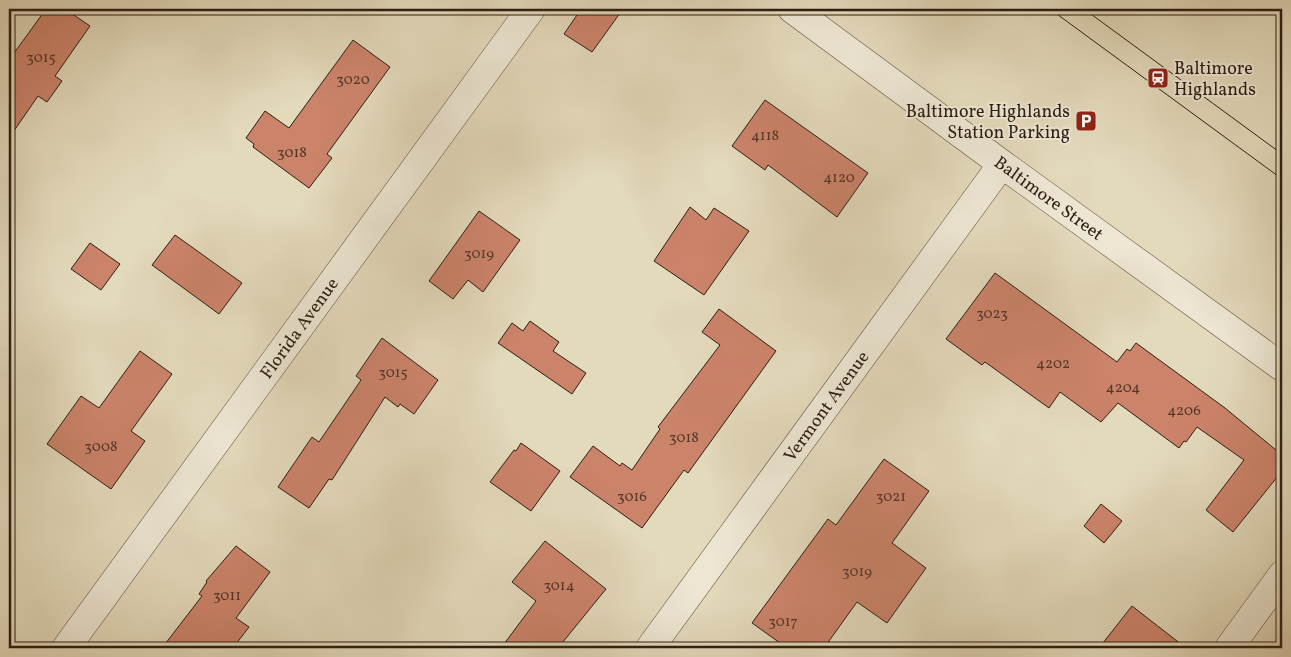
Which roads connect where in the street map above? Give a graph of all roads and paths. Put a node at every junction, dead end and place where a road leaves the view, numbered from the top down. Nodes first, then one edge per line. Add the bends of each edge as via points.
1 (532, 9) edge
2 (792, 9) edge
3 (1002, 164) junction
4 (1282, 367) edge
5 (1282, 575) edge
6 (66, 648) edge
7 (650, 648) edge
8 (1229, 648) edge

1 - 6 street, Florida Avenue
2 - 3 street, Baltimore Street
3 - 4 street, Baltimore Street
3 - 7 street, Vermont Avenue
5 - 8 street

